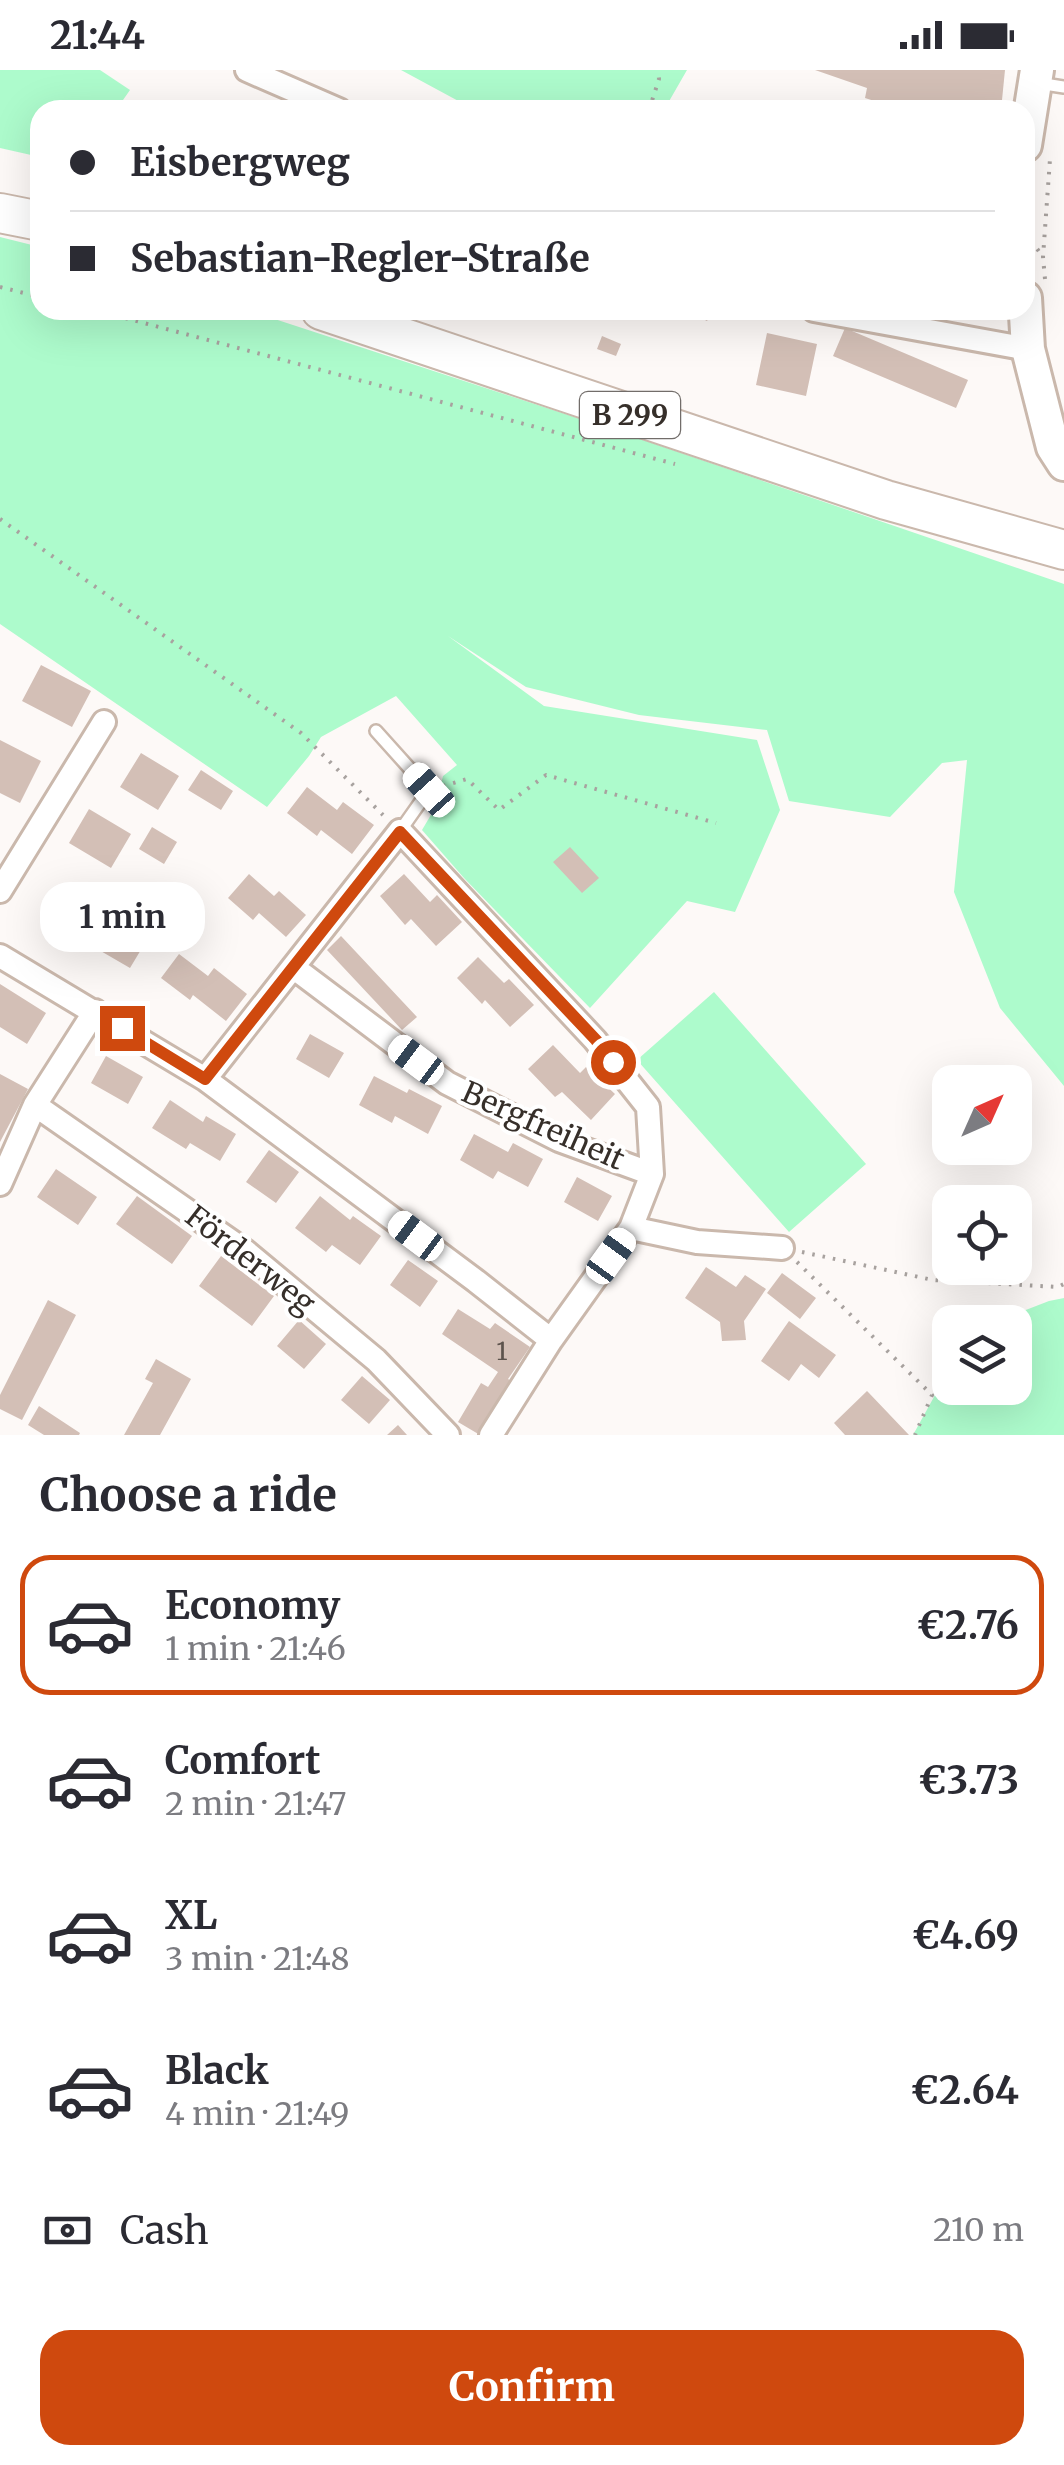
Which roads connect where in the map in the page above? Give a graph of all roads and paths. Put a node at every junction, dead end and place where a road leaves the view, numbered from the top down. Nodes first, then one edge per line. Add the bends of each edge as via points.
1 (247, 70) edge
2 (658, 70) edge
3 (1045, 80) edge
4 (317, 100) edge
5 (652, 100) edge
6 (1038, 146) edge
7 (0, 213) edge
8 (30, 219) edge
9 (1035, 246) edge
10 (0, 287) edge
11 (30, 294) edge
12 (132, 320) edge
13 (350, 320) edge
14 (869, 320) edge
15 (1026, 320) edge
16 (1028, 349) junction
17 (1064, 464) edge
18 (690, 468) dead end
19 (0, 518) edge
20 (1054, 548) edge
21 (104, 722) dead end
22 (376, 732) dead end
23 (429, 790) junction
24 (716, 823) dead end
25 (400, 832) junction
26 (0, 891) edge
27 (0, 956) edge
28 (293, 966) junction
29 (95, 1011) junction
30 (205, 1079) junction
31 (36, 1105) junction
32 (652, 1174) junction
33 (0, 1184) edge
34 (631, 1228) junction
35 (782, 1248) junction
36 (1064, 1284) edge
37 (551, 1340) junction
38 (448, 1435) edge
39 (490, 1435) edge
40 (915, 1435) edge

1 - 4 street
2 - 5 path
3 - 6 main road
6 - 9 path via 1043,257
7 - 8 main road
10 - 11 path
12 - 18 path
13 - 20 main road, B 299
14 - 16 street
15 - 16 main road
16 - 17 main road
19 - 25 path via 301,733
21 - 26 street
22 - 23 lane
23 - 24 path via 467,779 499,810 546,775
23 - 25 lane
25 - 28 street
25 - 32 street via 596,1040 648,1107
27 - 29 street
28 - 30 street
28 - 32 street, Bergfreiheit via 448,1083 559,1140
29 - 30 street
29 - 31 street
30 - 37 street
31 - 33 street
31 - 38 street, Förderweg via 245,1251 376,1360
32 - 34 street
34 - 35 street via 697,1242
34 - 37 street
35 - 36 path via 934,1280
35 - 40 path via 932,1394
37 - 39 street

